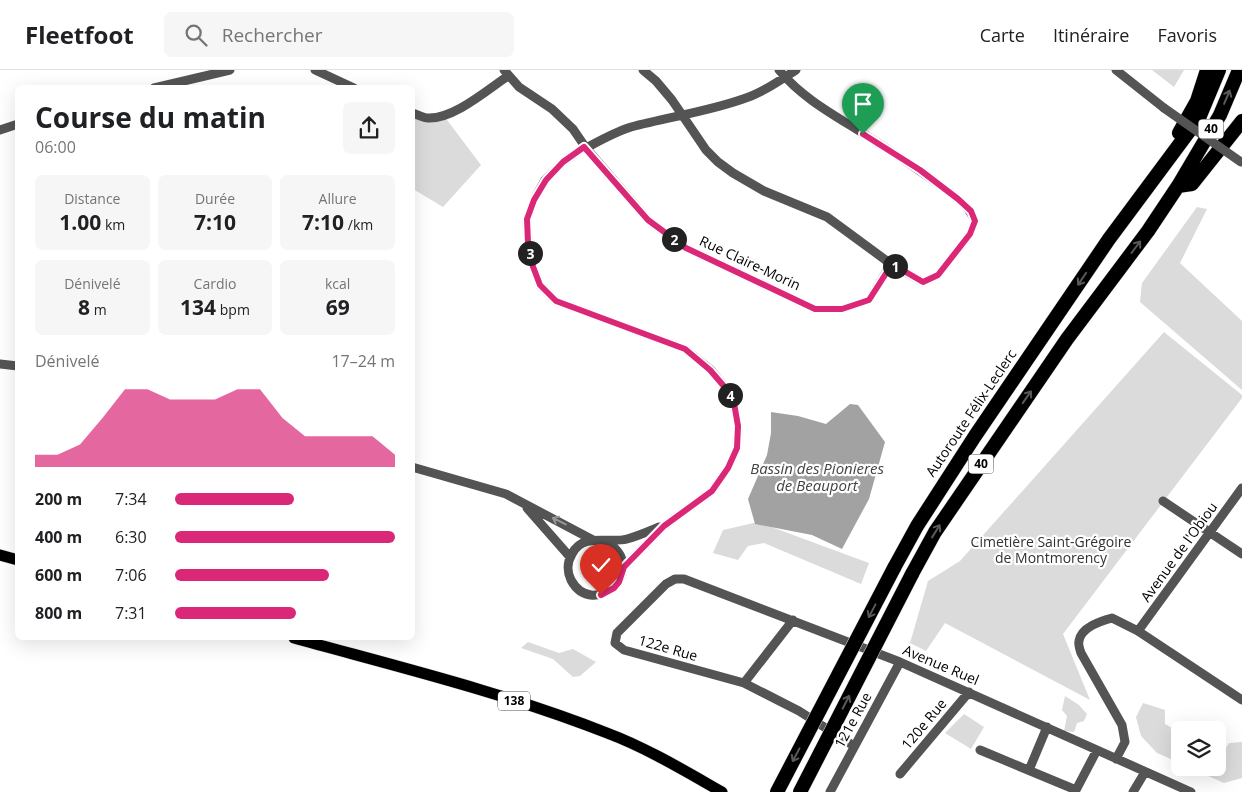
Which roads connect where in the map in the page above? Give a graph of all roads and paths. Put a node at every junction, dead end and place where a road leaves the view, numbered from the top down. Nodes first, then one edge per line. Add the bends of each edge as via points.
1 (230, 70) edge
2 (314, 70) edge
3 (643, 70) edge
4 (796, 70) edge
5 (1116, 70) edge
6 (1207, 70) edge
7 (1219, 70) edge
8 (1239, 70) edge
9 (506, 73) edge
10 (782, 74) edge
11 (167, 85) edge
12 (347, 85) edge
13 (415, 114) edge
14 (683, 116) junction
15 (1242, 121) edge
16 (15, 125) edge
17 (0, 130) edge
18 (586, 148) junction
19 (1242, 162) edge
20 (1157, 174) junction
21 (1178, 186) junction
22 (892, 264) junction
23 (0, 364) edge
24 (15, 366) edge
25 (415, 468) edge
26 (1242, 488) edge
27 (1163, 501) dead end
28 (524, 504) junction
29 (664, 526) junction
30 (1210, 532) junction
31 (593, 540) junction
32 (605, 541) junction
33 (1242, 554) edge
34 (0, 555) edge
35 (570, 556) junction
36 (15, 559) edge
37 (624, 567) junction
38 (675, 579) joint
39 (793, 620) junction
40 (1138, 631) junction
41 (301, 640) edge
42 (900, 662) junction
43 (744, 683) junction
44 (969, 692) junction
45 (1242, 700) edge
46 (1047, 727) junction
47 (854, 746) junction
48 (980, 750) dead end
49 (1097, 750) junction
50 (1116, 759) junction
51 (1029, 770) junction
52 (1145, 772) junction
53 (900, 774) dead end
54 (722, 792) edge
55 (777, 792) edge
56 (800, 792) edge
57 (830, 792) edge
58 (1134, 792) edge
59 (1191, 792) edge

1 - 11 street
2 - 12 street
3 - 14 street via 656,81
4 - 10 street
5 - 19 street, bridge
6 - 20 highway via 1196,101
7 - 20 highway, Autoroute Félix-Leclerc / 40 via 1199,118
21 -> 8 highway, 40 via 1220,115
9 - 13 street via 474,99 444,116 426,118
9 - 18 street, Rue Claire-Morin via 519,87 552,109 573,129
10 - 14 street via 765,89 744,99
10 - 22 street via 821,107 920,170 971,211 975,221 970,234 938,275 923,282
14 - 18 street via 632,127
14 - 22 street via 706,150 733,173 827,217
15 - 21 highway via 1192,184
16 - 17 street
18 - 22 street, Rue Claire-Morin via 648,220 686,248 815,309 842,309 869,300
18 - 29 street via 563,162 546,180 527,219 532,264 540,285 556,301 685,349 710,370 734,403 737,448 728,468 712,491
20 -> 55 highway, Autoroute Félix-Leclerc / 40, bridge via 1109,239 917,526
56 -> 21 highway, 40, bridge via 940,524 1067,339
23 - 24 street
25 - 28 street via 506,494
26 - 30 street, Avenue de l'Obiou
27 - 30 street
31 -> 28 street
28 - 35 street
29 - 32 street via 626,540
29 - 37 street
30 - 33 street
30 - 40 street, Avenue de l'Obiou
31 - 32 street
31 - 35 street via 579,545
32 - 37 street via 620,554
34 - 36 main road
35 - 37 street via 570,578 580,590 593,595 601,595 614,588
38 - 39 street, Avenue Ruel via 684,579
38 - 43 street, 122e Rue via 617,633 615,643 624,650
39 - 42 street, Avenue Ruel
39 - 43 street
40 - 45 street
40 - 50 street via 1112,618 1084,631 1079,641 1081,653 1122,725 1125,742
41 - 54 main road, 138 via 453,682 578,722 638,746
42 - 44 street, Avenue Ruel
42 - 47 street, 121e Rue
43 - 47 street, 122e Rue via 799,711
44 - 46 street, Avenue Ruel
44 - 53 street, 120e Rue
46 - 49 street, Avenue Ruel
46 - 51 street
47 - 57 street, 121e Rue
48 - 51 street
49 - 50 street, Avenue Ruel
49 - 51 street via 1076,790
50 - 52 street, Avenue Ruel
52 - 58 street
52 - 59 street, Avenue Ruel

